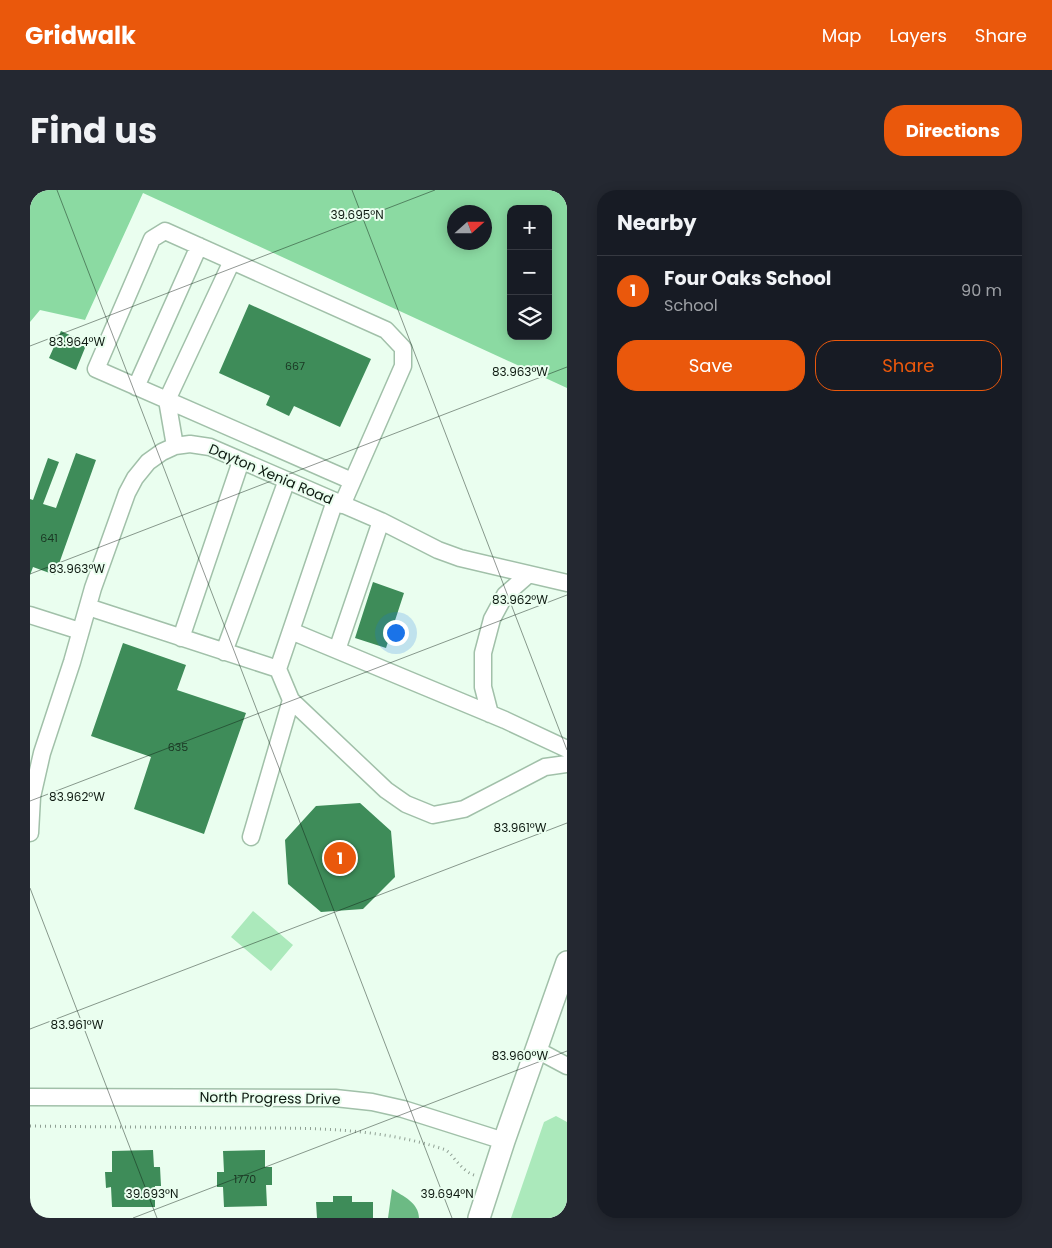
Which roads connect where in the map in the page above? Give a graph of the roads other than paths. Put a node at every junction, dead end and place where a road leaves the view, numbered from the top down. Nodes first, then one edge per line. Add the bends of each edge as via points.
1 (199, 246) junction
2 (232, 261) junction
3 (136, 387) junction
4 (166, 400) junction
5 (175, 446) junction
6 (241, 461) junction
7 (286, 480) junction
8 (352, 481) junction
9 (339, 503) junction
10 (381, 521) junction
11 (529, 574) junction
12 (567, 583) edge
13 (88, 607) junction
14 (30, 615) edge
15 (291, 631) junction
16 (80, 632) junction
17 (181, 638) junction
18 (337, 650) junction
19 (224, 652) junction
20 (278, 669) junction
21 (291, 700) junction
22 (490, 714) junction
23 (567, 749) edge
24 (567, 764) edge
25 (32, 789) edge
26 (30, 834) edge
27 (251, 837) dead end
28 (567, 962) edge
29 (537, 1050) junction
30 (567, 1066) edge
31 (30, 1097) edge
32 (504, 1141) junction
33 (479, 1218) edge

1 - 2 street
1 - 3 street
1 - 3 street via 165,231 152,239 96,369
2 - 4 street
2 - 8 street via 386,330 402,348 403,366
3 - 4 street
4 - 5 street
4 - 8 street
5 - 6 street, Dayton Xenia Road via 201,445
5 - 13 street, Dayton Xenia Road via 148,462 135,478
6 - 7 street, Dayton Xenia Road
6 - 17 street
7 - 9 street, Dayton Xenia Road
7 - 19 street
8 - 9 street
9 - 10 street, Dayton Xenia Road
9 - 15 street
10 - 11 street, Dayton Xenia Road via 460,558
10 - 18 street
11 - 12 street, Dayton Xenia Road
11 - 22 street via 505,595 492,619 483,653 484,687
13 - 16 street, Dayton Xenia Road
13 - 17 street
14 - 16 street
15 - 18 street
15 - 20 street
16 - 25 street, Dayton Xenia Road
17 - 19 street
18 - 22 street
19 - 20 street
20 - 21 street
21 - 24 street via 386,790 406,804 433,815 464,809 545,767
21 - 27 street
22 - 23 street
25 - 26 street, Dayton Xenia Road
28 - 29 main road
29 - 30 street
29 - 32 main road
31 - 32 street, North Progress Drive via 334,1098 404,1110
32 - 33 main road

